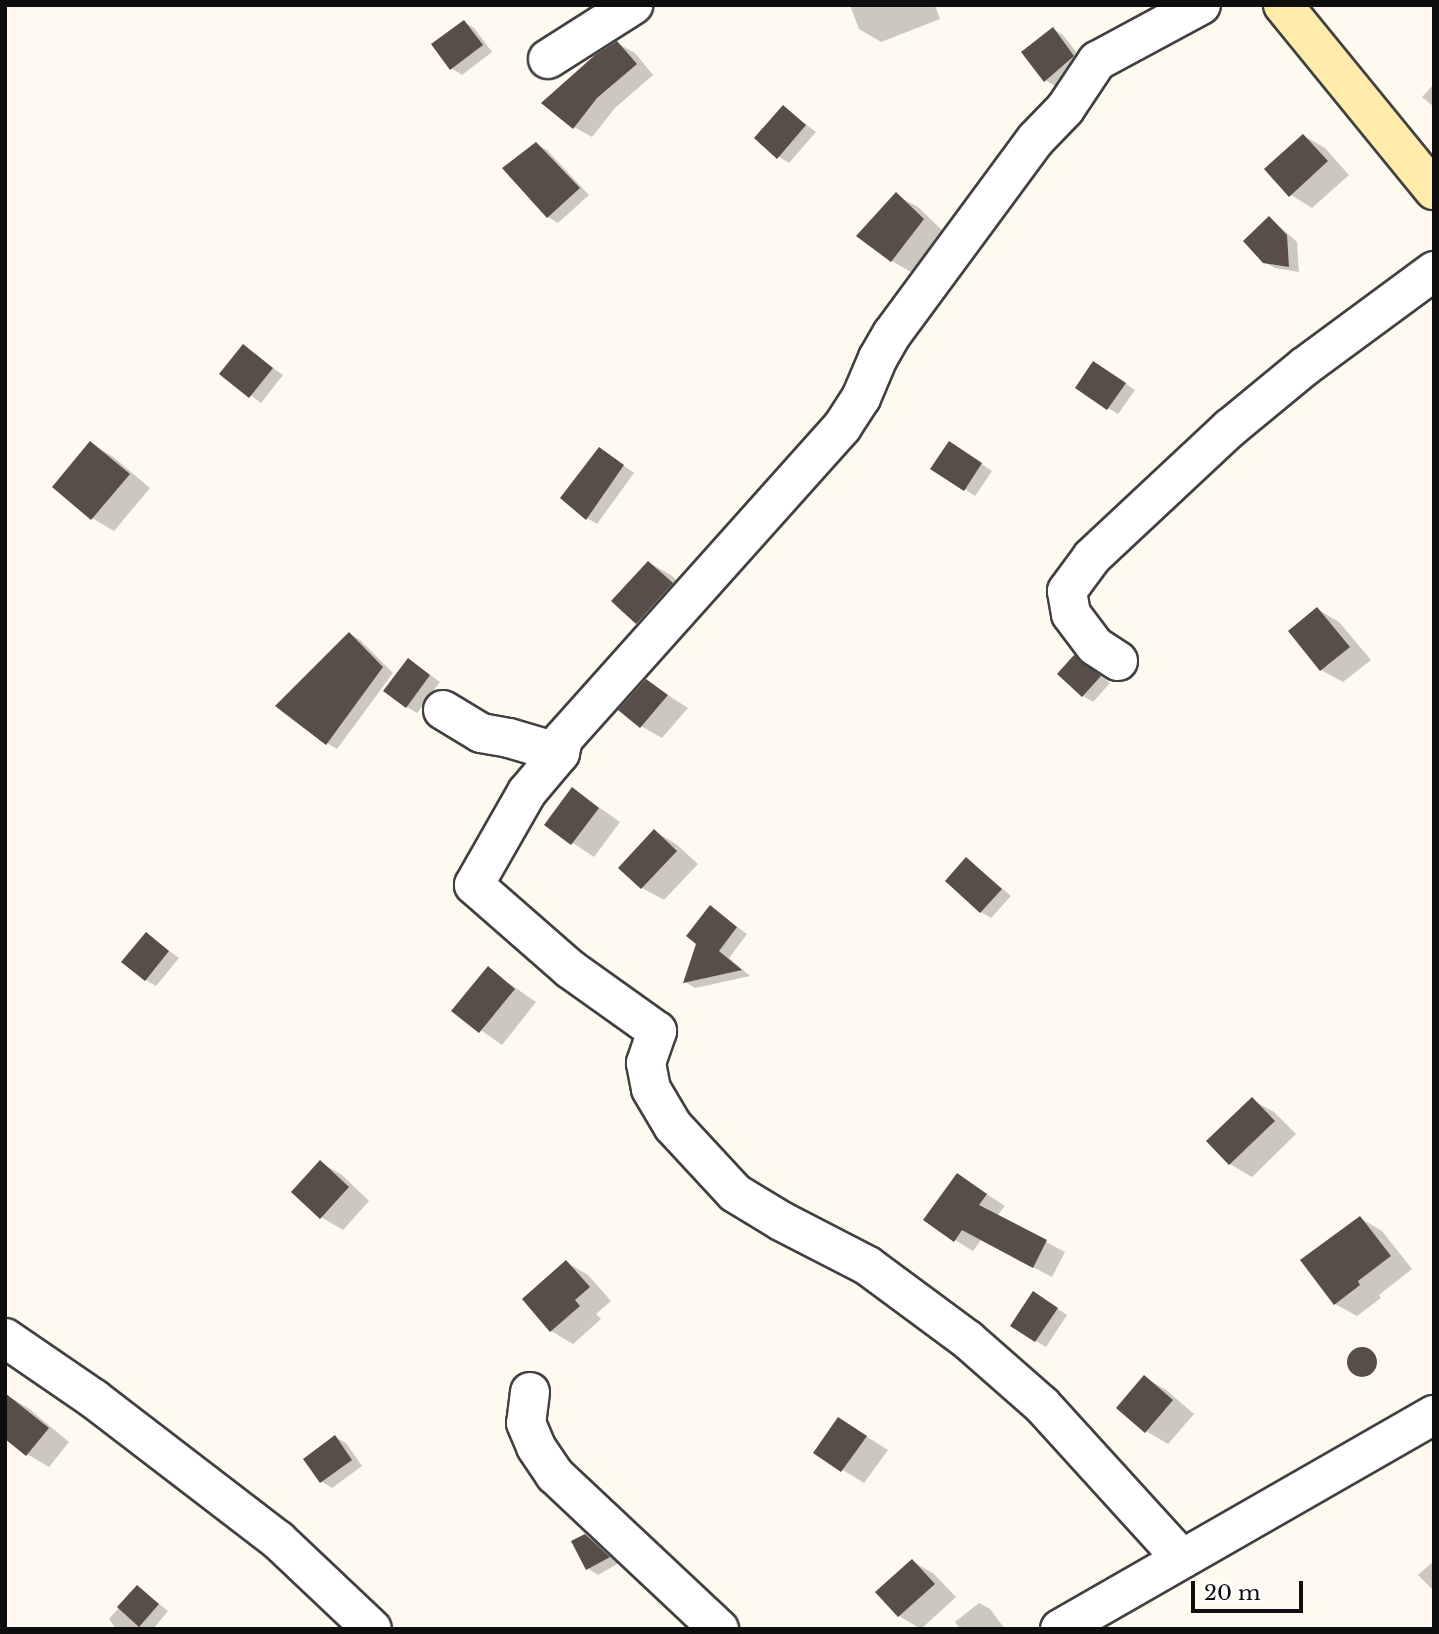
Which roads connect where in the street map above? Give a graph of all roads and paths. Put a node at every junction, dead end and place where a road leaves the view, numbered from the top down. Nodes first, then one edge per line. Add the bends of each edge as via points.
1 (633, 5) edge
2 (1200, 5) edge
3 (1283, 5) edge
4 (548, 59) dead end
5 (1434, 190) edge
6 (1434, 271) edge
7 (1118, 661) dead end
8 (443, 710) dead end
9 (559, 753) junction
10 (5, 1338) edge
11 (530, 1392) dead end
12 (1434, 1415) edge
13 (1182, 1559) junction
14 (372, 1629) edge
15 (719, 1629) edge
16 (1060, 1629) edge

1 - 4 street
2 - 9 street via 1097,61 892,334 842,427 563,739
3 - 5 street
6 - 7 street via 1304,366 1092,557 1067,591 1071,614 1095,646
8 - 9 street via 481,733
9 - 13 street via 527,792 474,885 570,969 657,1031 646,1063 651,1089 673,1126 735,1193 868,1266 968,1340 1042,1405
10 - 14 street via 94,1399 278,1540
11 - 15 street via 526,1423 555,1475
12 - 13 street
13 - 16 street

